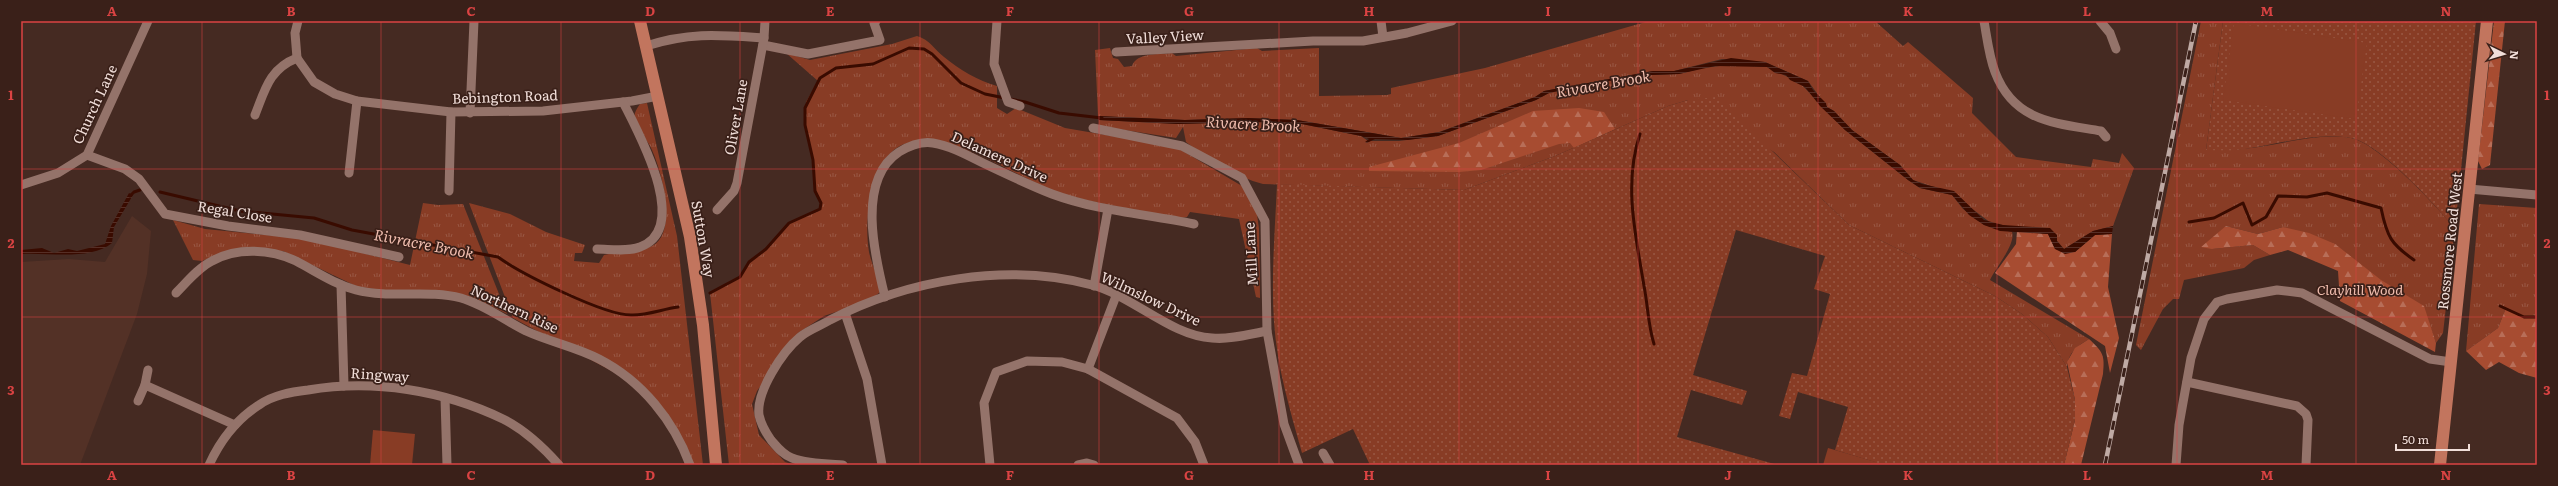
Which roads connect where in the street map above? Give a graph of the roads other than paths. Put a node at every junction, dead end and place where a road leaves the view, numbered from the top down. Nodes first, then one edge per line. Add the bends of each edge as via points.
1 (148, 21) edge
2 (298, 21) edge
3 (474, 21) edge
4 (640, 21) edge
5 (765, 21) edge
6 (876, 21) edge
7 (997, 21) edge
8 (1380, 21) edge
9 (1452, 21) edge
10 (1984, 21) edge
11 (2100, 21) edge
12 (2487, 21) edge
13 (1383, 37) junction
14 (763, 41) junction
15 (646, 46) junction
16 (2116, 49) dead end
17 (1116, 52) dead end
18 (297, 58) junction
19 (658, 96) junction
20 (357, 101) junction
21 (623, 102) junction
22 (1020, 106) dead end
23 (451, 112) junction
24 (470, 113) junction
25 (254, 115) dead end
26 (1093, 128) dead end
27 (2106, 137) dead end
28 (87, 155) junction
29 (349, 174) dead end
30 (21, 185) edge
31 (2469, 189) junction
32 (449, 191) dead end
33 (2537, 195) edge
34 (1108, 209) junction
35 (717, 210) dead end
36 (1194, 224) dead end
37 (597, 249) dead end
38 (399, 257) dead end
39 (341, 285) junction
40 (1094, 286) junction
41 (176, 294) dead end
42 (1116, 296) junction
43 (885, 297) junction
44 (845, 313) junction
45 (1267, 331) junction
46 (2451, 362) junction
47 (1088, 369) junction
48 (148, 370) dead end
49 (2186, 382) junction
50 (145, 385) junction
51 (344, 386) junction
52 (445, 398) junction
53 (138, 401) dead end
54 (235, 425) junction
55 (1323, 453) dead end
56 (209, 465) edge
57 (447, 465) edge
58 (559, 465) edge
59 (690, 465) edge
60 (716, 465) edge
61 (843, 465) edge
62 (882, 465) edge
63 (990, 465) edge
64 (1078, 465) edge
65 (1094, 465) edge
66 (1204, 465) edge
67 (1299, 465) edge
68 (1330, 465) edge
69 (2176, 465) edge
70 (2306, 465) edge
71 (2440, 465) edge

1 - 28 street, Church Lane
2 - 18 street via 295,33
3 - 24 street
4 - 15 main road, Sutton Way
5 - 14 street, Oliver Lane
6 - 14 street via 874,23 880,40 808,54
7 - 22 street via 994,64 1008,102
8 - 13 street
9 - 13 street, Valley View
10 - 27 street via 1994,71 2016,106 2036,118 2101,131
11 - 16 street via 2110,33
12 - 31 main road, Rossmore Road West
13 - 17 street, Valley View via 1363,41 1313,41
14 - 15 street via 701,34 672,38
14 - 35 street, Oliver Lane via 737,183 734,191
15 - 19 main road, Sutton Way
18 - 20 street, Bebington Road via 314,82 335,94
18 - 25 street via 287,62 272,74
19 - 21 street, Bebington Road
19 - 60 main road, Sutton Way via 690,237 703,326
20 - 23 street, Bebington Road
20 - 29 street
21 - 24 street, Bebington Road via 543,111
21 - 37 street via 653,161 662,209 661,223 657,234 650,242 639,248
23 - 24 street, Bebington Road
23 - 32 street
26 - 45 street, Mill Lane via 1182,146 1242,178 1265,221
28 - 30 street, Church Lane via 58,173
28 - 38 street, Regal Close via 125,169 139,179 165,214 228,226 300,235
31 - 33 street
31 - 46 main road, Rossmore Road West
34 - 36 street, Delamere Drive
34 - 40 street
34 - 43 street, Delamere Drive via 1088,206 1046,191 958,151 932,143 919,143 906,148 886,164 874,198 873,249
39 - 41 street, Northern Rise via 284,256 254,251 231,254 212,261
39 - 51 street
39 - 59 street, Northern Rise via 388,296 424,294 461,298 532,334 600,359 635,385 657,406 674,429
40 - 42 street, Wilmslow Drive
40 - 43 street, Wilmslow Drive via 1046,278 1002,276 928,285
42 - 45 street, Wilmslow Drive via 1195,335 1223,338
42 - 47 street
43 - 44 street, Wilmslow Drive
44 - 61 street, Wilmslow Drive via 798,339 773,370 762,395 759,415 765,432 779,449 791,458
44 - 62 street via 867,379
45 - 67 street, Mill Lane via 1284,424
46 - 49 street via 2430,359 2302,292 2276,290 2217,302 2204,320
46 - 71 main road, Rossmore Road West
47 - 63 street via 1062,362 1028,361 996,372 984,403
47 - 66 street via 1177,418 1195,442
48 - 50 street
49 - 69 street
49 - 70 street via 2298,406 2308,420
50 - 53 street
50 - 54 street
51 - 52 street, Ringway via 388,386
51 - 54 street, Ringway via 276,396 259,405
52 - 57 street
52 - 58 street, Ringway via 504,419 526,433
54 - 56 street, Ringway via 222,441
55 - 68 street
64 - 65 street

